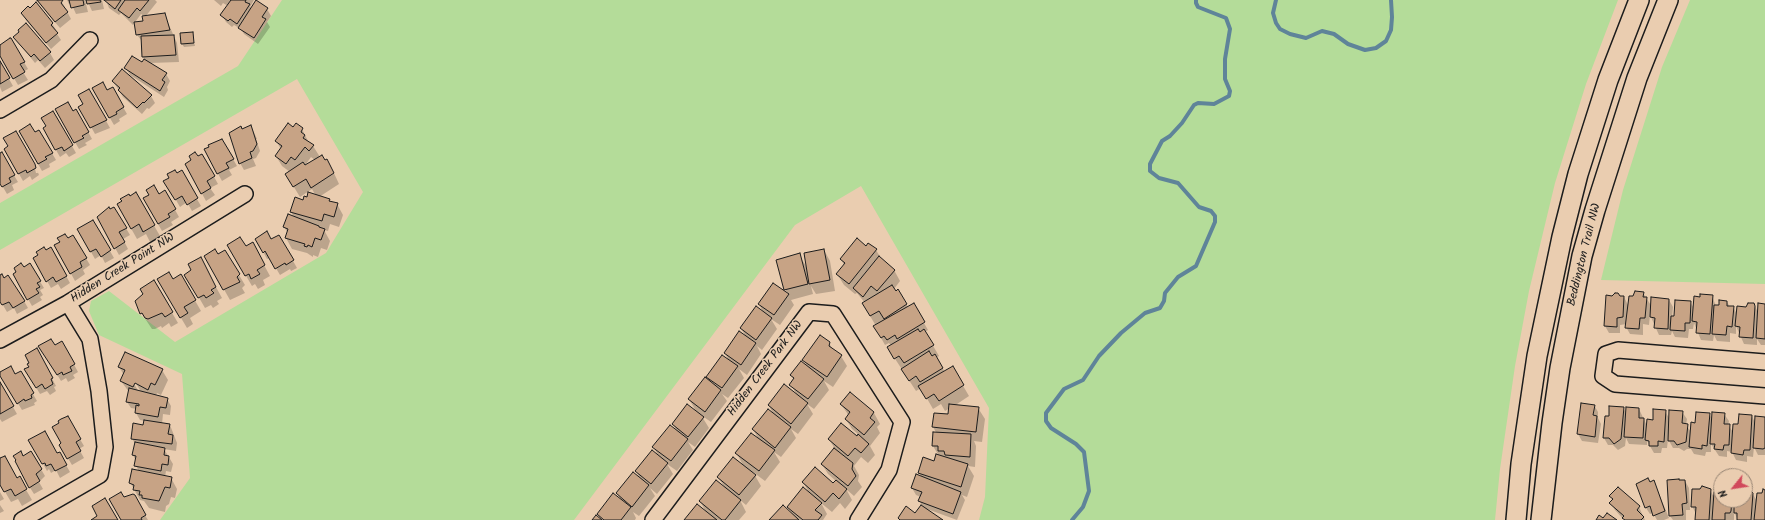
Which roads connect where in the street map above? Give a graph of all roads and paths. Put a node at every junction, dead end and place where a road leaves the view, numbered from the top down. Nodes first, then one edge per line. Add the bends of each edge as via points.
1 (1639, 0) edge
2 (1668, 0) edge
3 (90, 40) dead end
4 (0, 110) edge
5 (244, 194) dead end
6 (68, 303) junction
7 (0, 340) edge
8 (1765, 362) edge
9 (1765, 396) edge
10 (22, 520) edge
11 (652, 520) edge
12 (858, 520) edge
13 (1516, 520) edge
14 (1541, 520) edge

1 - 13 main road via 1608,80 1578,174 1562,237 1536,356
2 - 14 main road, Beddington Trail NW via 1637,78 1582,256 1560,368
3 - 4 street via 51,80
5 - 6 street, Hidden Creek Point NW
6 - 7 street, Hidden Creek Point NW
6 - 10 street via 90,339 105,447 100,475
8 - 9 street via 1618,350 1606,354 1603,376 1615,384
11 - 12 street, Hidden Creek Park NW via 809,312 832,314 902,422 889,470

